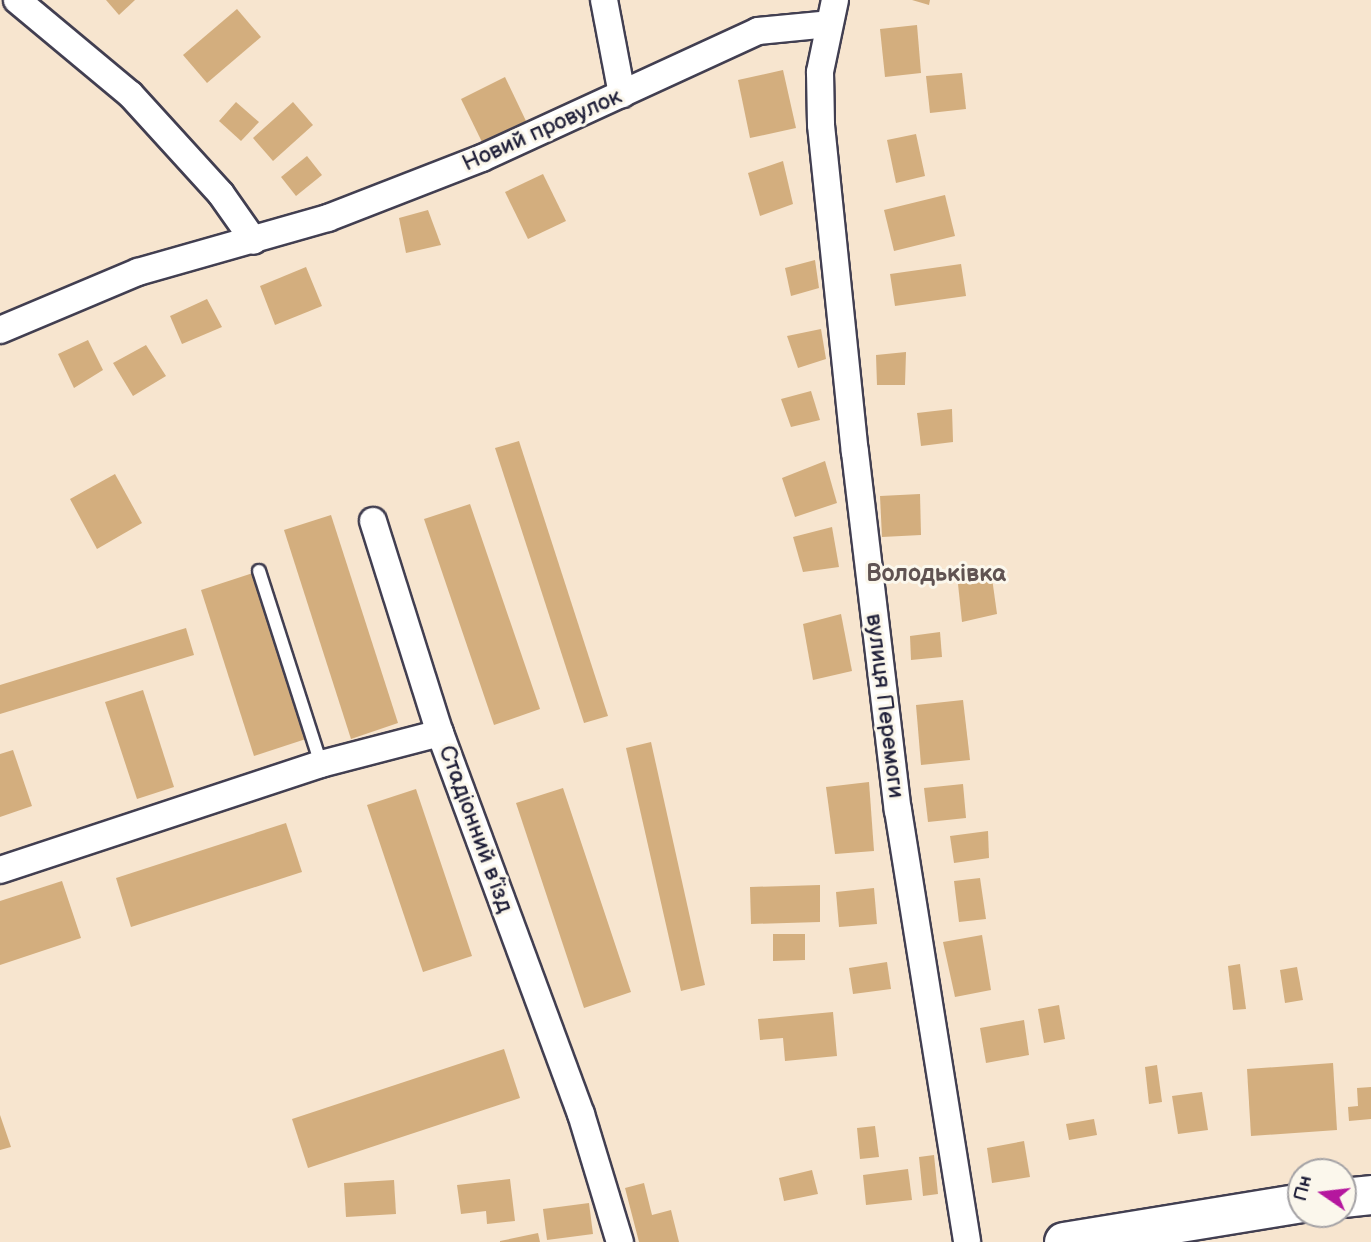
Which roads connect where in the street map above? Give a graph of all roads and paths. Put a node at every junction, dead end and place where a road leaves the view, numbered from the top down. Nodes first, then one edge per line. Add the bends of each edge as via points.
1 (17, 0) edge
2 (604, 0) edge
3 (832, 12) edge
4 (622, 94) junction
5 (254, 241) junction
6 (0, 330) edge
7 (373, 522) dead end
8 (259, 571) dead end
9 (440, 733) junction
10 (321, 764) junction
11 (0, 870) edge
12 (1287, 1205) edge
13 (620, 1242) edge
14 (967, 1242) edge
15 (1064, 1242) edge

1 - 5 street via 130,94 222,194
2 - 4 street
3 - 4 street, Новий провулок via 758,31
3 - 14 street, вулиця Перемоги via 820,72 821,125 873,614 898,810
4 - 5 street, Новий провулок via 494,154 328,218
5 - 6 street, Новий провулок via 138,272
7 - 9 street
8 - 10 lane
9 - 10 street, Стадіонний в’їзд
9 - 13 street, Стадіонний в’їзд via 581,1114
10 - 11 street, Стадіонний в’їзд
12 - 15 main road

